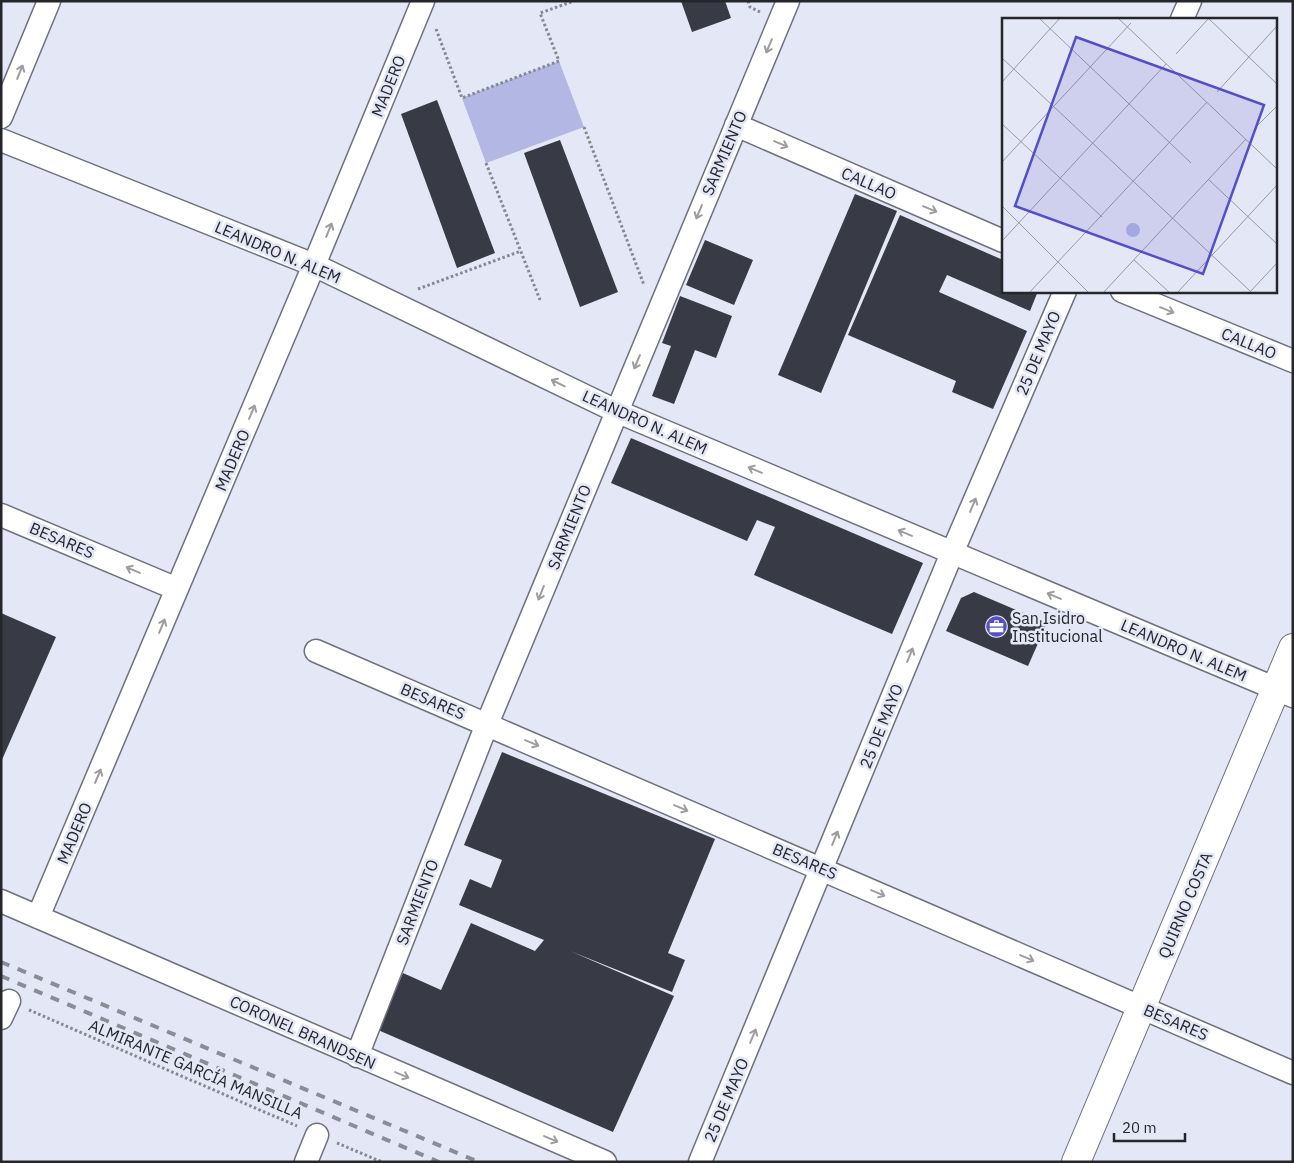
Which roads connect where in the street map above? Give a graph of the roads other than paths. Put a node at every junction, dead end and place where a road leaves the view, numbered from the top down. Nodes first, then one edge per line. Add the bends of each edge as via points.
1 (49, 1) edge
2 (423, 1) edge
3 (788, 1) edge
4 (1190, 1) edge
5 (1182, 18) edge
6 (1, 117) edge
7 (736, 125) junction
8 (1, 140) edge
9 (1002, 240) edge
10 (314, 265) junction
11 (1065, 292) edge
12 (1124, 292) edge
13 (1293, 361) edge
14 (616, 411) junction
15 (1, 515) edge
16 (952, 553) junction
17 (178, 589) junction
18 (1293, 648) edge
19 (316, 651) dead end
20 (1284, 693) edge
21 (487, 724) junction
22 (822, 869) junction
23 (1, 901) edge
24 (38, 917) junction
25 (1141, 1007) junction
26 (357, 1056) junction
27 (1293, 1073) edge
28 (318, 1134) road end
29 (306, 1162) edge
30 (605, 1162) edge
31 (700, 1162) edge
32 (1076, 1162) edge

6 -> 1 street
10 -> 2 street, MADERO
3 -> 7 street, SARMIENTO
4 - 5 street
7 -> 9 street, CALLAO
7 -> 14 street, SARMIENTO
8 - 10 street, LEANDRO N. ALEM
14 -> 10 street, LEANDRO N. ALEM
17 -> 10 street, MADERO
16 -> 11 street, 25 DE MAYO
12 -> 13 street, CALLAO
16 -> 14 street, LEANDRO N. ALEM
14 -> 21 street, SARMIENTO
17 -> 15 street, BESARES
20 -> 16 street, LEANDRO N. ALEM
22 -> 16 street, 25 DE MAYO
24 -> 17 street, MADERO
18 - 20 street, QUIRNO COSTA
19 - 21 street, BESARES
20 - 25 street, QUIRNO COSTA
21 -> 22 street, BESARES
21 - 26 street, SARMIENTO
22 -> 25 street, BESARES
31 -> 22 street, 25 DE MAYO
23 - 24 street, CORONEL BRANDSEN
24 - 26 street, CORONEL BRANDSEN
25 - 27 street, BESARES
25 - 32 street, QUIRNO COSTA
26 -> 30 street, CORONEL BRANDSEN
28 - 29 street

